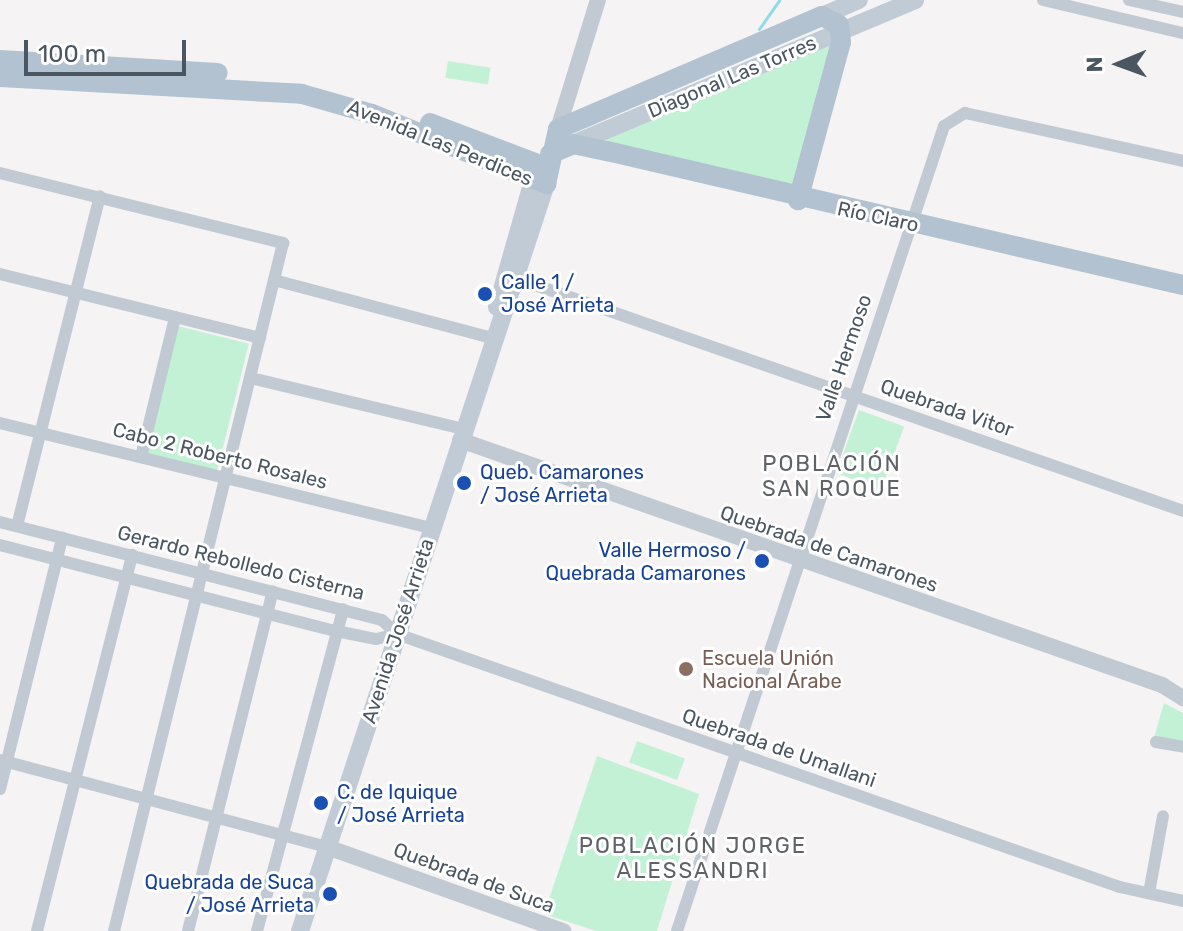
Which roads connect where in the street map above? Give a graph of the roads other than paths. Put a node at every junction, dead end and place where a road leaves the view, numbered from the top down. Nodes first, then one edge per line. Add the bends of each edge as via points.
1 (598, 0) edge
2 (859, 0) edge
3 (915, 0) edge
4 (1043, 0) edge
5 (1129, 0) edge
6 (1183, 12) edge
7 (822, 16) junction
8 (842, 32) junction
9 (1183, 33) edge
10 (0, 60) edge
11 (0, 77) edge
12 (558, 129) junction
13 (573, 144) junction
14 (1183, 161) edge
15 (544, 172) junction
16 (0, 173) edge
17 (100, 196) junction
18 (798, 200) junction
19 (912, 225) junction
20 (0, 274) edge
21 (518, 279) junction
22 (274, 280) junction
23 (1183, 285) edge
24 (76, 292) junction
25 (175, 317) junction
26 (494, 334) junction
27 (260, 338) junction
28 (251, 378) junction
29 (852, 396) junction
30 (0, 423) edge
31 (41, 433) junction
32 (462, 435) junction
33 (141, 457) junction
34 (226, 478) junction
35 (1183, 511) edge
36 (0, 522) edge
37 (17, 526) junction
38 (431, 528) junction
39 (62, 538) junction
40 (0, 545) edge
41 (132, 555) junction
42 (797, 559) junction
43 (58, 560) junction
44 (203, 574) junction
45 (125, 577) junction
46 (273, 591) junction
47 (197, 596) junction
48 (343, 609) junction
49 (267, 613) junction
50 (336, 631) junction
51 (397, 634) junction
52 (1183, 698) edge
53 (1156, 742) dead end
54 (1183, 747) edge
55 (734, 754) junction
56 (3, 761) edge
57 (74, 778) junction
58 (0, 789) edge
59 (146, 797) junction
60 (217, 814) junction
61 (1163, 816) dead end
62 (282, 831) junction
63 (327, 847) junction
64 (1149, 893) junction
65 (1183, 901) edge
66 (37, 931) edge
67 (114, 931) edge
68 (188, 931) edge
69 (257, 931) edge
70 (300, 931) edge
71 (563, 931) edge
72 (677, 931) edge

1 - 12 street, Avenida José Arrieta
2 - 7 main road, Diagonal Las Torres
3 - 8 main road, Diagonal Las Torres
4 - 9 street
5 - 6 street
7 - 8 main road via 834,20
7 - 12 main road, Diagonal Las Torres
8 - 13 main road, Diagonal Las Torres
8 - 18 main road
10 - 15 main road, Avenida Las Perdices via 304,81 344,90
11 - 15 main road, Avenida Las Perdices via 302,94
12 - 15 main road, Avenida José Arrieta
13 - 15 main road, Diagonal Las Torres
13 - 18 main road, Río Claro
14 - 19 street, Valle Hermoso via 958,115 939,137
15 - 21 main road, Avenida José Arrieta
15 - 26 main road, Avenida José Arrieta via 499,296
16 - 17 street
17 - 22 street via 283,243
17 - 24 street
18 - 19 main road, Río Claro
19 - 23 main road, Río Claro
19 - 29 street, Valle Hermoso
20 - 24 street
21 - 26 main road, Avenida José Arrieta
21 - 29 street, Quebrada Vitor
22 - 26 street
22 - 27 street
24 - 25 street
24 - 31 street
25 - 27 street
25 - 33 street
26 - 32 main road, Avenida José Arrieta
27 - 28 street
28 - 32 street
28 - 34 street
29 - 35 street, Quebrada Vitor
29 - 42 street, Valle Hermoso
30 - 31 street, Cabo 2 Roberto Rosales
31 - 33 street, Cabo 2 Roberto Rosales
31 - 37 street
32 - 38 main road, Avenida José Arrieta
32 - 42 street, Quebrada de Camarones
33 - 34 street, Cabo 2 Roberto Rosales
34 - 38 street, Cabo 2 Roberto Rosales
34 - 44 street
36 - 37 street, Gerardo Rebolledo Cisterna
37 - 39 street, Gerardo Rebolledo Cisterna
38 - 51 main road, Avenida José Arrieta
39 - 41 street, Gerardo Rebolledo Cisterna
39 - 43 street
40 - 43 street, Gerardo Rebolledo Cisterna
41 - 44 street, Gerardo Rebolledo Cisterna
41 - 45 street
42 - 52 street, Quebrada de Camarones via 1162,685
42 - 55 street, Valle Hermoso
43 - 45 street, Gerardo Rebolledo Cisterna
43 - 56 street
44 - 46 street, Gerardo Rebolledo Cisterna
44 - 47 street
45 - 47 street, Gerardo Rebolledo Cisterna
45 - 57 street
46 - 48 street, Gerardo Rebolledo Cisterna
46 - 49 street
47 - 49 street, Gerardo Rebolledo Cisterna
47 - 59 street
48 - 50 street
48 - 51 street, Gerardo Rebolledo Cisterna via 382,620
49 - 50 street, Gerardo Rebolledo Cisterna
49 - 60 street
50 - 51 street, Gerardo Rebolledo Cisterna via 376,639
50 - 62 street
51 - 55 street, Quebrada de Umallani
51 - 63 main road, Avenida José Arrieta
53 - 54 street
55 - 64 street, Quebrada de Umallani
55 - 72 street, Valle Hermoso
56 - 57 street
56 - 58 street
57 - 59 street
57 - 66 street
59 - 60 street
59 - 67 street
60 - 62 street
60 - 68 street
61 - 64 street
62 - 63 street
62 - 69 street
63 - 70 main road, Avenida José Arrieta
63 - 71 street, Quebrada de Suca
64 - 65 street, Quebrada de Umallani

